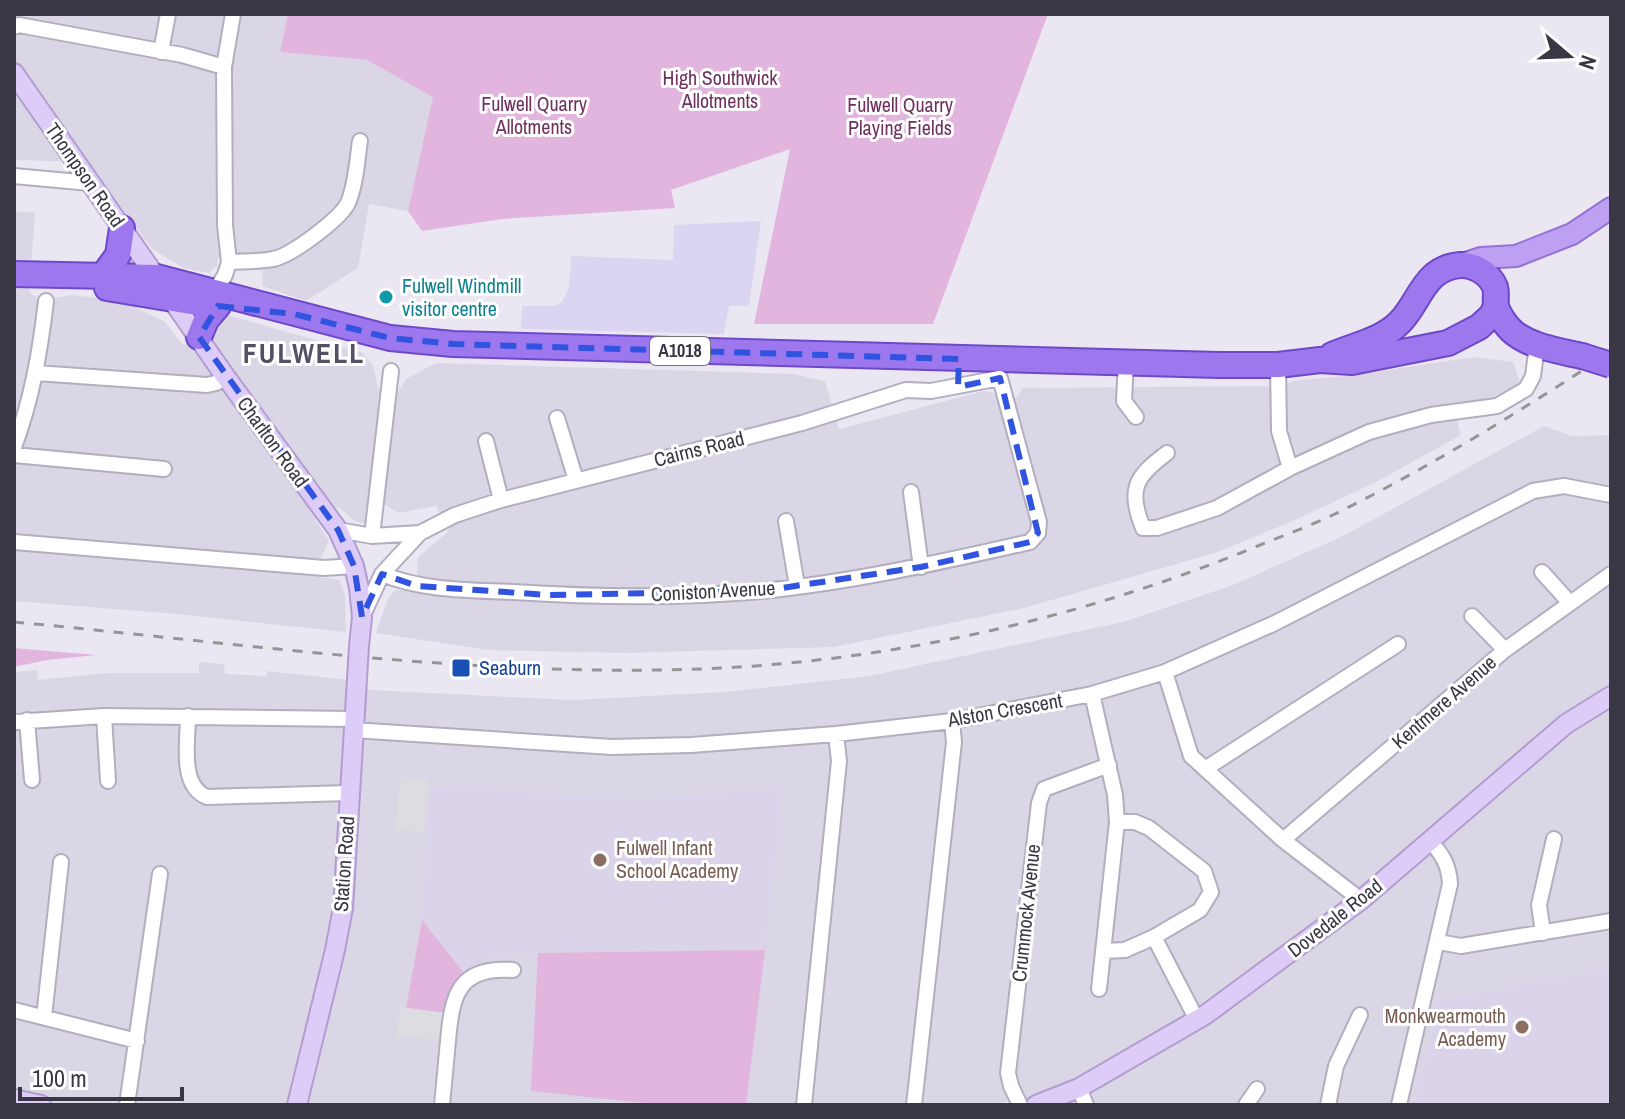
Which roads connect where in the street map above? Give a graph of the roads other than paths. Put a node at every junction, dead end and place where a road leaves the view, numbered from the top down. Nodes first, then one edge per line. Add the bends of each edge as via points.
1 (168, 14) edge
2 (233, 14) edge
3 (14, 27) edge
4 (161, 52) junction
5 (224, 67) junction
6 (15, 76) edge
7 (358, 141) dead end
8 (14, 176) edge
9 (90, 183) junction
10 (1611, 208) edge
11 (122, 228) junction
12 (1516, 256) junction
13 (229, 262) junction
14 (1460, 265) junction
15 (14, 274) edge
16 (56, 277) junction
17 (102, 277) junction
18 (157, 277) junction
19 (1496, 297) junction
20 (216, 299) junction
21 (173, 300) junction
22 (46, 301) dead end
23 (1414, 301) junction
24 (1466, 336) junction
25 (199, 337) junction
26 (1442, 344) junction
27 (1544, 351) junction
28 (959, 359) junction
29 (1320, 360) junction
30 (1126, 362) junction
31 (1278, 365) junction
32 (1611, 365) edge
33 (1004, 369) junction
34 (391, 371) dead end
35 (36, 373) junction
36 (225, 376) junction
37 (954, 388) junction
38 (1136, 417) dead end
39 (557, 418) dead end
40 (486, 441) dead end
41 (14, 447) edge
42 (1167, 453) dead end
43 (14, 455) edge
44 (1290, 468) junction
45 (164, 469) dead end
46 (576, 480) junction
47 (911, 492) dead end
48 (1611, 495) edge
49 (501, 500) junction
50 (786, 521) dead end
51 (338, 530) junction
52 (420, 533) junction
53 (372, 536) junction
54 (14, 542) edge
55 (354, 566) junction
56 (921, 567) junction
57 (1542, 572) dead end
58 (382, 574) junction
59 (1611, 574) edge
60 (797, 586) junction
61 (1569, 602) junction
62 (1472, 616) dead end
63 (362, 617) junction
64 (1398, 644) dead end
65 (1505, 650) junction
66 (1165, 672) junction
67 (1092, 694) junction
68 (1611, 696) edge
69 (104, 716) junction
70 (188, 716) junction
71 (21, 721) edge
72 (952, 721) junction
73 (354, 724) junction
74 (836, 734) junction
75 (1109, 765) junction
76 (1205, 769) junction
77 (32, 780) dead end
78 (108, 781) dead end
79 (348, 793) junction
80 (1117, 822) junction
81 (1554, 839) dead end
82 (1283, 840) junction
83 (1430, 840) junction
84 (61, 862) dead end
85 (160, 874) dead end
86 (1361, 900) junction
87 (1611, 921) edge
88 (1543, 933) junction
89 (1154, 937) junction
90 (1438, 942) junction
91 (1104, 951) junction
92 (513, 970) dead end
93 (1099, 989) dead end
94 (14, 1010) edge
95 (1360, 1015) dead end
96 (44, 1017) junction
97 (1197, 1020) junction
98 (137, 1041) junction
99 (1257, 1089) dead end
100 (1083, 1097) edge
101 (14, 1099) edge
102 (41, 1105) edge
103 (127, 1105) edge
104 (297, 1105) edge
105 (442, 1105) edge
106 (804, 1105) edge
107 (914, 1105) edge
108 (1020, 1105) edge
109 (1036, 1105) edge
110 (1246, 1105) edge
111 (1328, 1105) edge
112 (1399, 1105) edge

1 - 4 street
2 - 5 street
3 - 4 street
4 - 5 street
5 - 13 street
6 - 9 main road, Thompson Road
7 - 13 street via 352,190 339,216 275,259
8 - 9 street
9 - 11 main road, Thompson Road
10 - 12 main road via 1572,234
11 - 17 highway via 118,255
11 - 18 main road, Thompson Road
12 - 14 main road
12 - 19 main road
13 - 20 street
14 - 19 highway via 1489,278
14 - 23 highway via 1431,279
15 - 16 highway, A1018
16 - 17 highway, A1018
16 - 21 highway, A1018
17 - 18 highway, A1018
18 - 20 highway, A1018
18 - 21 main road, Charlton Road
19 - 24 highway via 1485,321
19 - 27 highway via 1515,334
20 - 21 highway, A1018
20 - 25 highway
20 - 28 highway, A1018 via 390,338 453,344
21 - 25 main road, Charlton Road
22 - 35 street
23 - 26 highway via 1421,332
23 - 29 highway, A1018 via 1388,332
24 - 26 highway
24 - 27 highway
25 - 36 main road, Charlton Road
26 - 29 highway, A1018 via 1352,362
27 - 32 highway, bridge
27 - 44 street via 1526,389 1497,406 1431,415 1369,432
28 - 33 highway, A1018
28 - 37 street
29 - 31 highway, A1018
30 - 31 highway, A1018
30 - 33 highway, A1018
30 - 38 street via 1118,402
31 - 44 street via 1279,431
33 - 37 street, Cairns Road
33 - 56 street, Coniston Avenue via 1038,533 1030,542
34 - 53 street
35 - 36 street via 207,385
35 - 41 street
36 - 51 main road, Charlton Road
37 - 46 street, Cairns Road via 906,390 802,423
39 - 46 street
40 - 49 street
42 - 44 street via 1135,468 1143,528 1217,508
43 - 45 street
46 - 49 street, Cairns Road
47 - 56 street
48 - 66 street, Alston Crescent via 1564,486 1533,491 1273,624
49 - 52 street, Cairns Road
50 - 60 street
51 - 53 street, Cairns Road
51 - 55 main road, Charlton Road
52 - 53 street, Cairns Road
52 - 58 street, Cairns Road
54 - 55 street via 324,568
55 - 63 main road, Charlton Road
56 - 60 street, Coniston Avenue
57 - 61 street
58 - 60 street, Coniston Avenue via 417,586 549,595 702,594
58 - 63 street, Cairns Road
59 - 61 street, Kentmere Avenue
61 - 65 street, Kentmere Avenue
62 - 65 street
63 - 73 main road, Station Road, bridge
64 - 76 street
65 - 82 street, Kentmere Avenue
66 - 67 street, Alston Crescent
66 - 76 street via 1191,756
67 - 72 street, Alston Crescent
67 - 75 street
68 - 83 main road, Dovedale Road via 1566,724
69 - 70 street, Alston Crescent
69 - 71 street, Alston Crescent
69 - 78 street
70 - 73 street, Alston Crescent
70 - 79 street via 189,780 198,793
71 - 77 street
72 - 74 street, Alston Crescent
72 - 107 street via 954,742
73 - 74 street, Alston Crescent via 612,747
73 - 79 main road, Station Road
74 - 106 street via 839,761
75 - 80 street
75 - 108 street, Crummock Avenue via 1044,789 1039,803 1008,1073
76 - 82 street
79 - 104 main road, Station Road via 343,908
80 - 89 street via 1149,828 1204,871 1208,882 1211,892 1200,910
80 - 91 street
81 - 88 street via 1539,905
82 - 86 street
83 - 86 main road, Dovedale Road
83 - 90 street via 1449,869
84 - 96 street
85 - 98 street
86 - 97 main road, Dovedale Road
87 - 88 street
88 - 90 street via 1461,946
89 - 91 street via 1125,950
89 - 97 street
90 - 112 street
91 - 93 street
92 - 105 street via 485,970 458,991 451,1007
94 - 96 street
95 - 111 street via 1336,1066
96 - 98 street
97 - 100 main road, Dovedale Road
98 - 103 street
99 - 110 street
100 - 109 main road, Dovedale Road
101 - 102 main road

